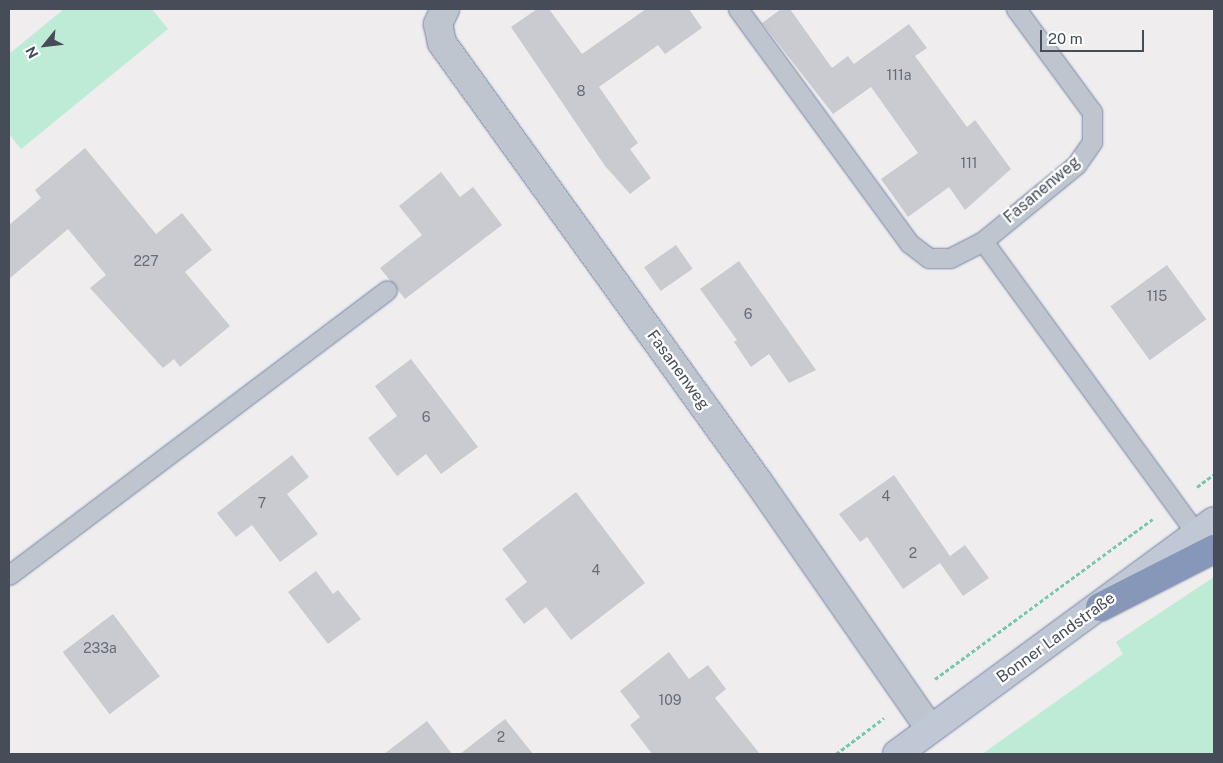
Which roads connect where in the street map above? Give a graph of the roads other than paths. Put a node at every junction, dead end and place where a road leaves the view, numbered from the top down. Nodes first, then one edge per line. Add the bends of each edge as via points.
1 (445, 9) edge
2 (738, 9) edge
3 (1016, 9) edge
4 (983, 241) junction
5 (388, 290) dead end
6 (1209, 535) edge
7 (9, 576) edge
8 (1100, 607) joint
9 (930, 729) junction
10 (897, 754) edge

1 - 9 street, Fasanenweg via 438,24 442,43 758,480
2 - 4 lane, Fasanenweg via 909,243 929,258 950,258
3 - 4 lane, Fasanenweg via 1092,112 1092,142 1076,165
4 - 6 lane via 1175,503
5 - 7 lane
6 - 8 highway
8 - 9 main road, Bonner Landstraße
9 - 10 main road, Bonner Landstraße

